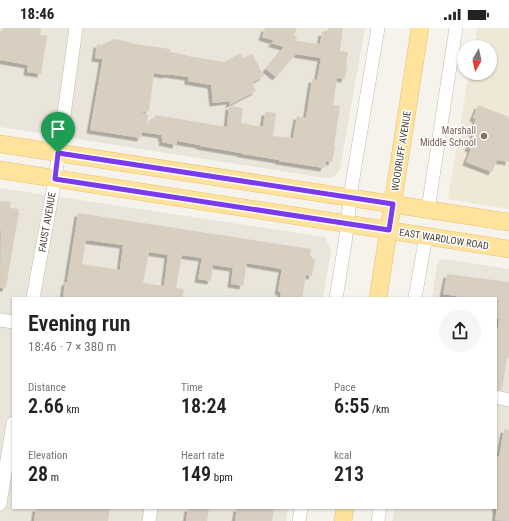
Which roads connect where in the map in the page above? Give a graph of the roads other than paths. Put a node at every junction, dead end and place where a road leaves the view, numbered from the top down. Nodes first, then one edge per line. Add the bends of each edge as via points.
1 (76, 28) edge
2 (378, 28) edge
3 (420, 28) edge
4 (456, 28) edge
5 (0, 144) edge
6 (58, 153) junction
7 (0, 170) edge
8 (55, 179) junction
9 (350, 198) junction
10 (393, 204) junction
11 (428, 209) junction
12 (509, 222) edge
13 (347, 224) junction
14 (389, 230) junction
15 (426, 236) junction
16 (509, 249) edge
17 (34, 297) edge
18 (336, 297) edge
19 (378, 297) edge
20 (415, 297) edge
21 (0, 320) edge
22 (12, 322) edge
23 (497, 398) edge
24 (509, 400) edge
25 (12, 429) edge
26 (0, 504) edge
27 (151, 509) edge
28 (301, 509) edge
29 (345, 509) edge
30 (380, 509) edge
31 (149, 521) edge
32 (299, 521) edge
33 (343, 521) edge
34 (378, 521) edge

1 - 6 street, FAUST AVENUE
2 - 9 street
3 - 10 main road, WOODRUFF AVENUE
4 - 11 street
5 - 6 main road
6 - 8 street, FAUST AVENUE
6 - 9 main road
7 - 8 main road, EAST WARDLOW ROAD
8 - 13 main road, EAST WARDLOW ROAD
8 - 17 street, FAUST AVENUE
9 - 10 main road
9 - 13 street
10 - 11 main road
10 - 14 main road, WOODRUFF AVENUE
11 - 12 main road
13 - 14 main road, EAST WARDLOW ROAD
13 - 18 street
14 - 15 main road, EAST WARDLOW ROAD
14 - 19 main road, WOODRUFF AVENUE
15 - 16 main road, EAST WARDLOW ROAD
15 - 20 street
21 - 22 street
23 - 24 street
25 - 26 street
27 - 31 street
28 - 32 street
29 - 33 main road
30 - 34 street

